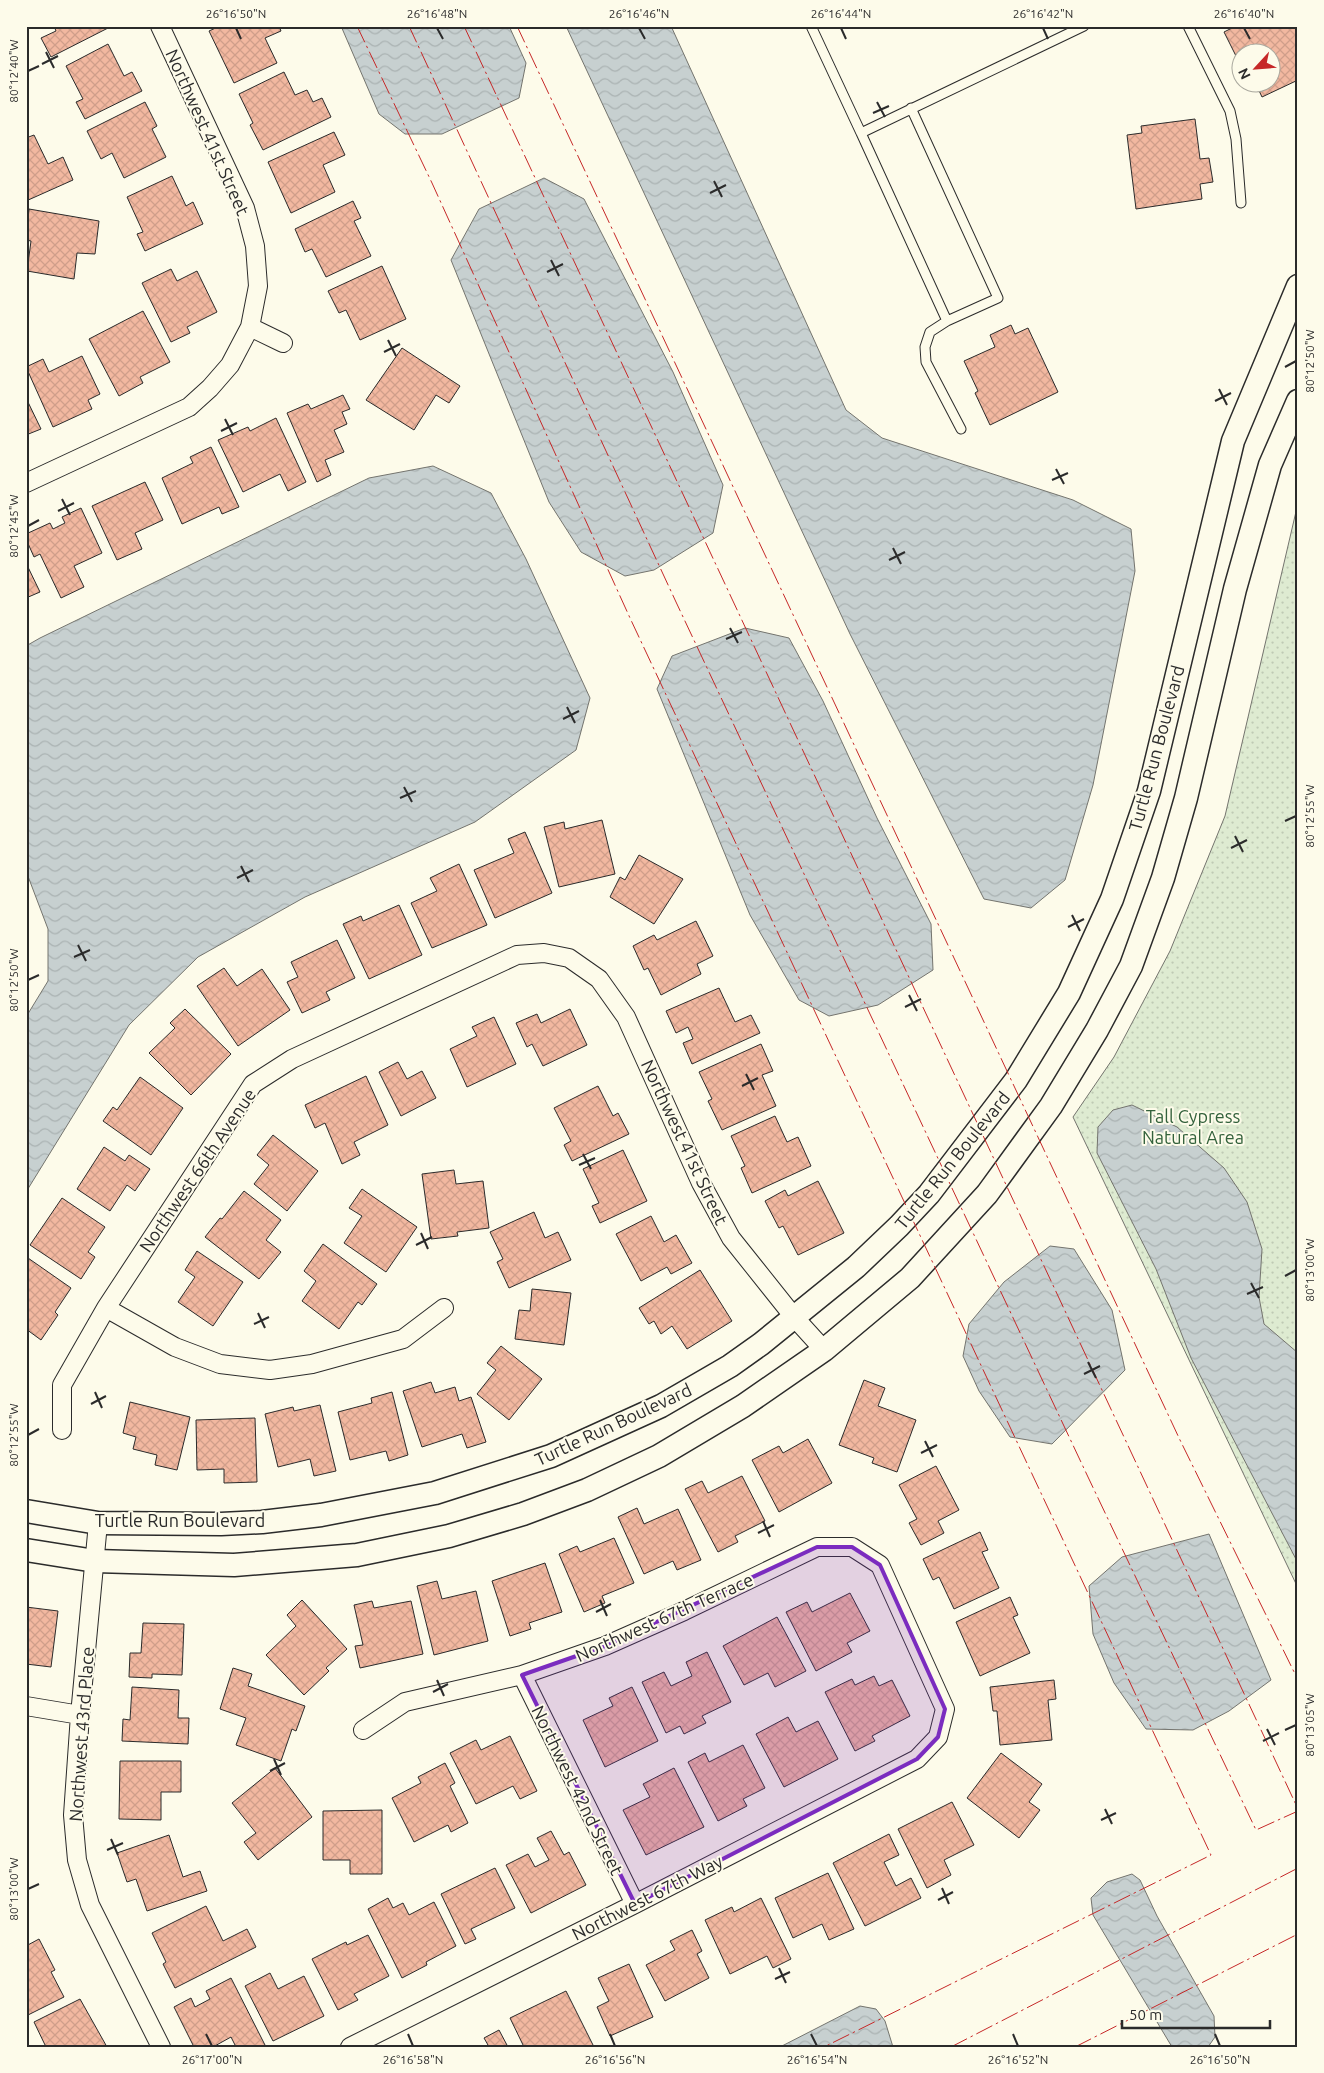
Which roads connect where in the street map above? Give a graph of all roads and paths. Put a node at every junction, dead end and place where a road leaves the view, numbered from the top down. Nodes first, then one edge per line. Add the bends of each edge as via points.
1 (160, 26) edge
2 (811, 26) edge
3 (1084, 26) edge
4 (1188, 26) edge
5 (911, 108) junction
6 (860, 133) junction
7 (1240, 203) dead end
8 (1298, 286) edge
9 (947, 320) junction
10 (250, 327) junction
11 (283, 343) dead end
12 (1298, 401) edge
13 (961, 429) dead end
14 (26, 483) edge
15 (569, 958) joint
16 (106, 1308) junction
17 (444, 1308) dead end
18 (794, 1317) junction
19 (824, 1350) junction
20 (62, 1430) dead end
21 (26, 1511) edge
22 (98, 1523) junction
23 (26, 1550) edge
24 (95, 1561) junction
25 (522, 1675) junction
26 (26, 1706) edge
27 (80, 1715) junction
28 (363, 1730) dead end
29 (938, 1737) joint
30 (635, 1904) junction
31 (161, 2047) edge
32 (350, 2047) edge

1 - 10 street, Northwest 41st Street via 246,208 255,246 258,286
2 - 6 lane
3 - 5 lane
4 - 7 lane via 1230,111 1236,139
5 - 6 lane
5 - 9 lane via 998,298
6 - 9 lane
8 - 18 street, Turtle Run Boulevard via 1233,442 1149,791 1112,899 1068,993 1016,1080 929,1194 856,1267
9 - 13 lane via 930,332 925,347 926,362
10 - 11 street
10 - 14 street, Northwest 41st Street via 230,365 189,407
12 - 19 street via 1270,465 1235,589 1186,798 1163,878 1131,966 1051,1106 987,1194 910,1278
15 - 16 street, Northwest 66th Avenue via 544,953 517,955 292,1059 253,1084
15 - 18 street, Northwest 41st Street via 599,979 626,1017 701,1183 731,1238
16 - 17 street via 175,1347 220,1364 270,1370 312,1364 403,1339
16 - 20 street, Northwest 66th Avenue via 62,1385
18 - 19 street, Northwest 41st Street
18 - 22 street, Turtle Run Boulevard via 730,1366 661,1406 551,1456 435,1493 320,1515 262,1522
19 - 24 street via 743,1406 658,1456 588,1490 524,1514 449,1536 357,1555 234,1565
21 - 22 street, Turtle Run Boulevard
22 - 24 street, Northwest 43rd Place
23 - 24 street
24 - 27 street, Northwest 43rd Place
25 - 28 street, Northwest 67th Terrace via 405,1702
25 - 29 street, Northwest 67th Terrace via 605,1646 817,1547 852,1547 880,1565 945,1709
25 - 30 street, Northwest 42nd Street
26 - 27 street
27 - 31 street, Northwest 43rd Place via 73,1815 77,1860 90,1905
29 - 30 street, Northwest 67th Way via 917,1760
30 - 32 street, Northwest 67th Way

